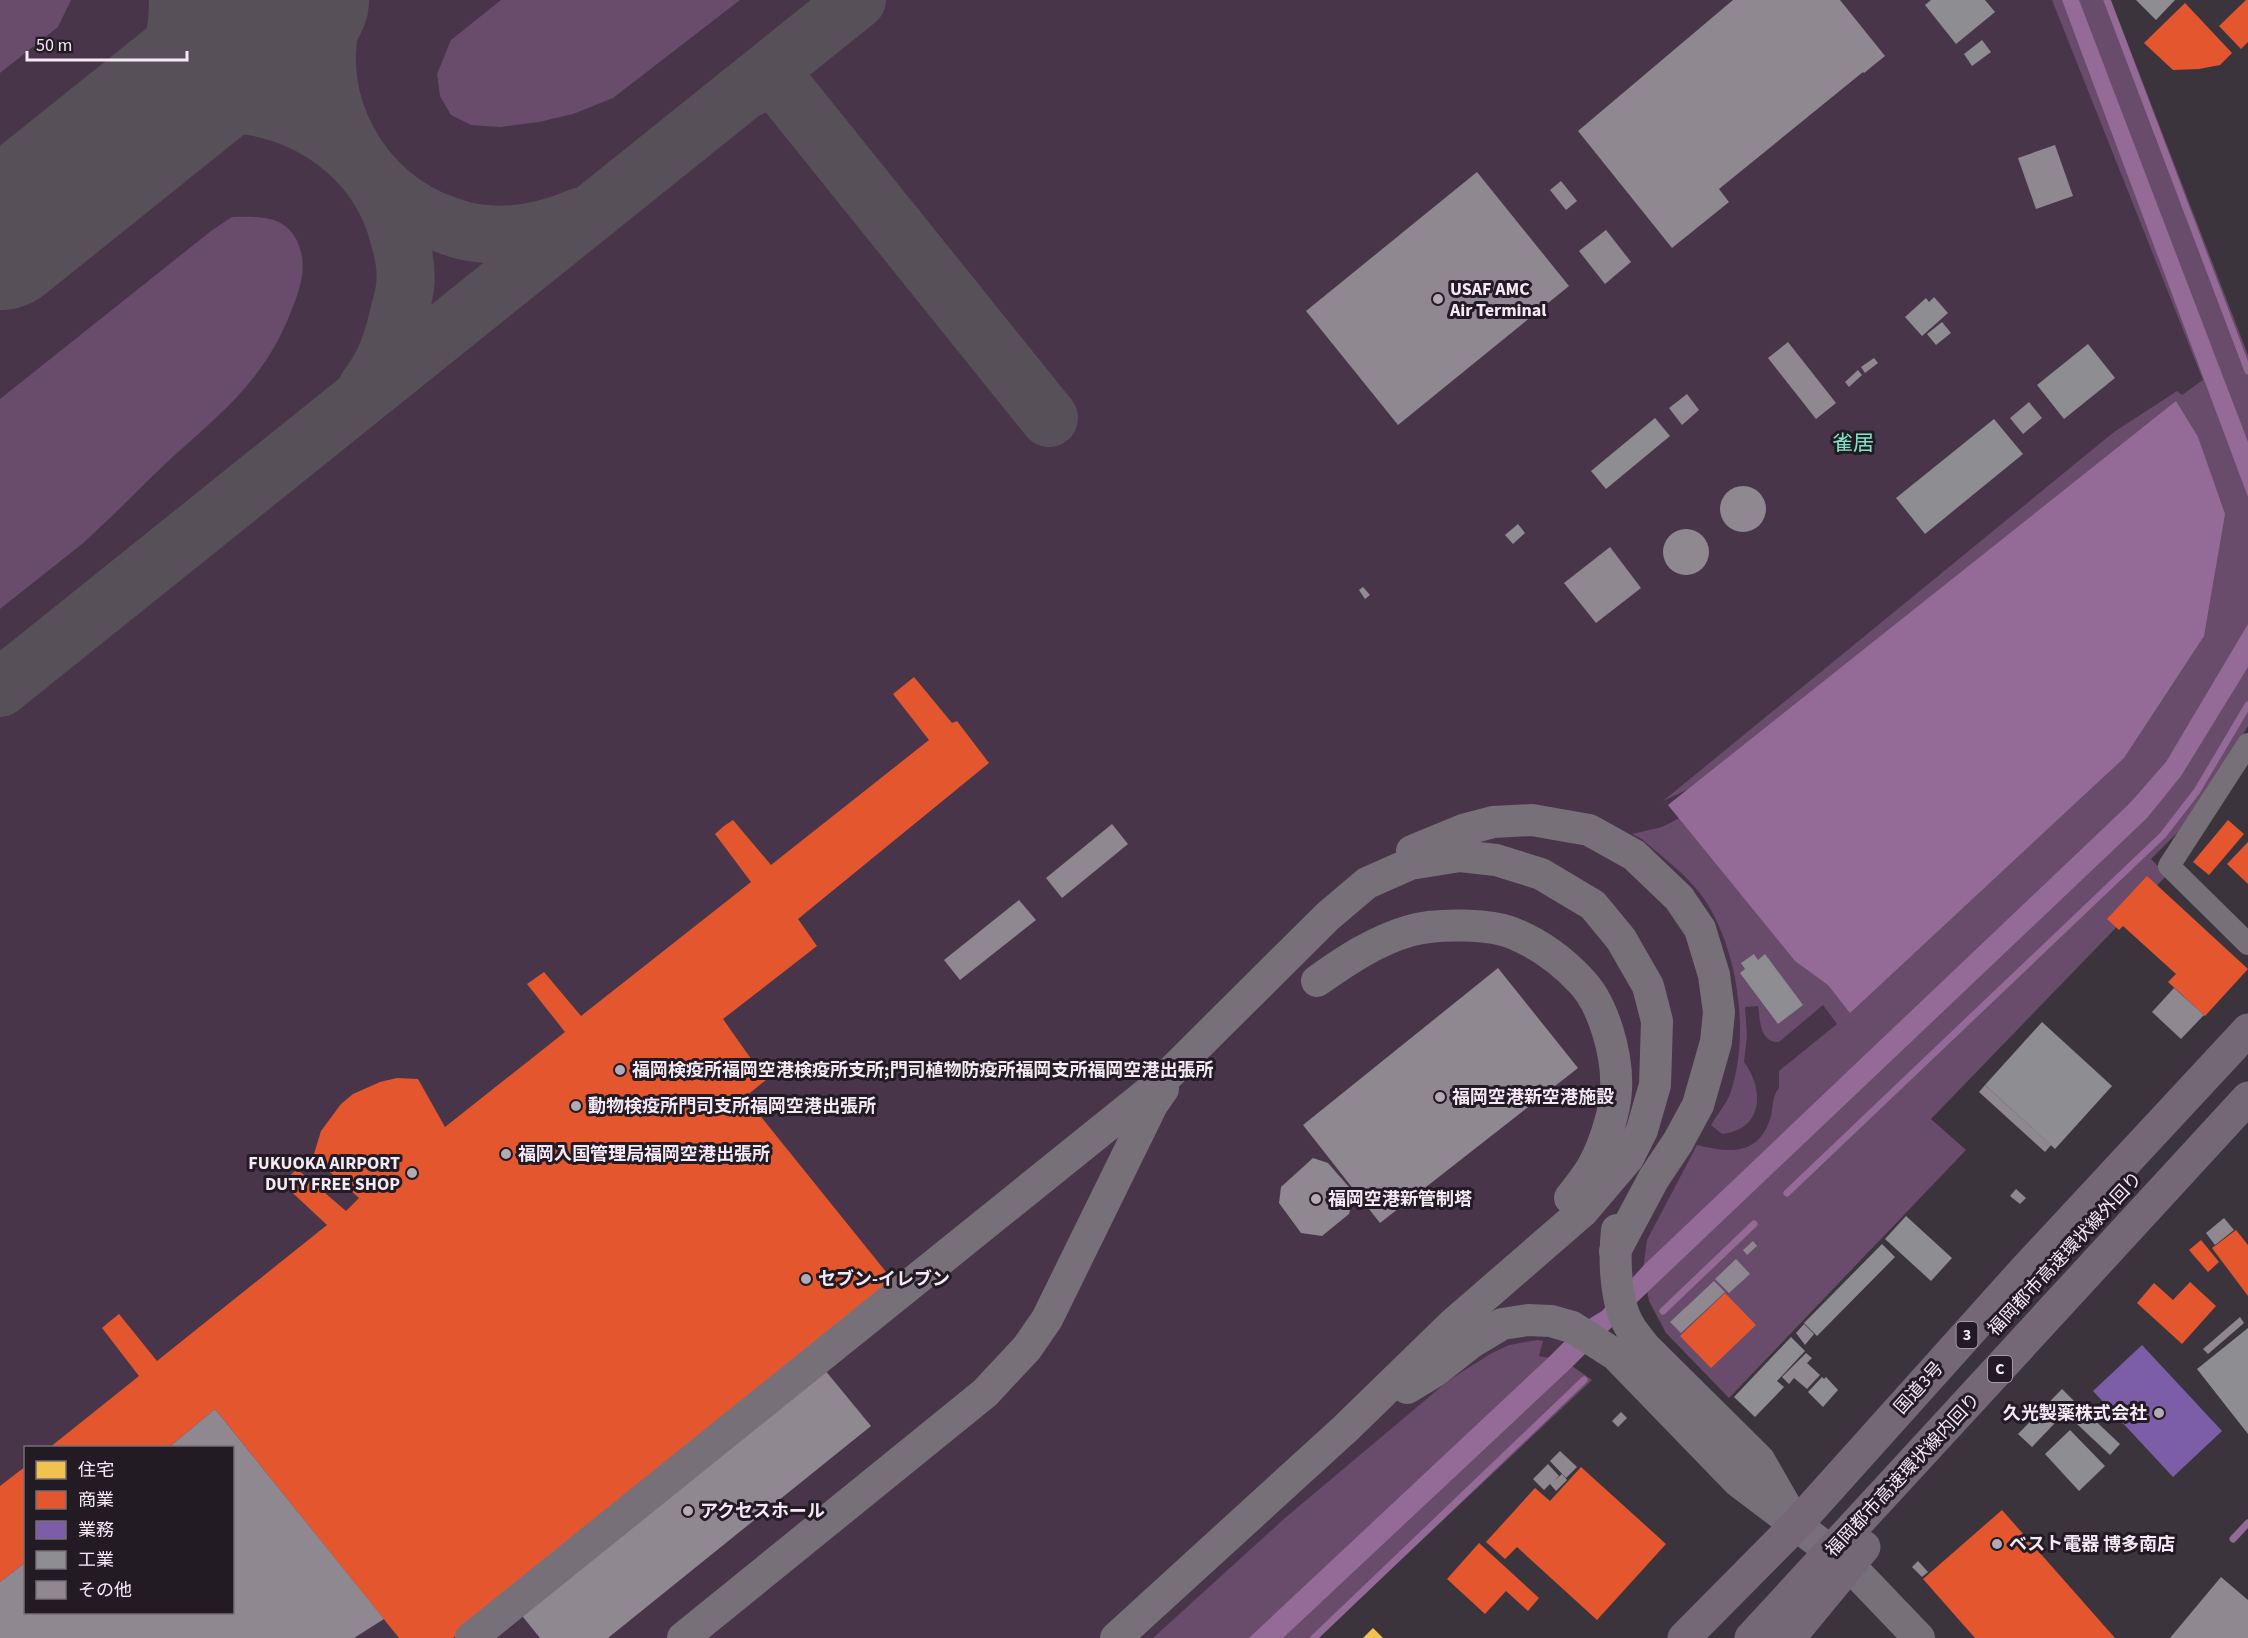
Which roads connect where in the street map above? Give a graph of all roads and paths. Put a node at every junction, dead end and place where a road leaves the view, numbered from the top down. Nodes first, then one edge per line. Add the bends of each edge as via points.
1 (2248, 744) edge
2 (2248, 944) edge
3 (1317, 981) dead end
4 (2248, 1030) edge
5 (2248, 1055) edge
6 (2248, 1098) edge
7 (2248, 1123) edge
8 (1628, 1158) junction
9 (1615, 1251) junction
10 (1533, 1256) junction
11 (1359, 1415) junction
12 (1795, 1536) junction
13 (1849, 1565) junction
14 (471, 1638) edge
15 (683, 1638) edge
16 (1116, 1638) edge
17 (1684, 1638) edge
18 (1693, 1638) edge
19 (1711, 1638) edge
20 (1751, 1638) edge
21 (1789, 1638) edge
22 (1919, 1638) edge

1 - 2 street via 2169,866
3 - 10 street via 1380,941 1411,930 1444,926 1478,926 1515,933 1553,956 1582,981 1602,1015 1614,1052 1616,1091 1608,1130 1594,1165
4 - 12 highway, 国道3号 / 3 via 2016,1280
5 - 12 highway, 福岡都市高速環状線外回り / C via 1831,1510
6 - 20 highway, 福岡都市高速環状線内回り / C
7 - 13 highway via 2098,1282
8 - 9 street
8 - 10 street via 1582,1212
8 - 14 street via 1642,1130 1655,1084 1657,1021 1648,986 1621,939 1593,904 1541,874 1496,860 1460,856 1410,864 1367,883 1328,916 1159,1084
9 - 12 street via 1617,1287 1629,1326 1644,1346 1759,1461
9 - 15 street via 1698,1105 1716,1042 1719,1012 1714,975 1700,929 1679,898 1634,855 1588,830 1532,820 1493,822 1386,861 1330,910 1165,1086 1152,1105 1047,1319 1007,1371 937,1433
10 - 11 street via 1454,1323
11 - 12 street via 1435,1371 1502,1324 1551,1321 1572,1327 1616,1355
11 - 16 street
12 - 13 street
12 - 17 highway, 国道3号 / 3
12 - 18 highway
12 - 19 highway, 福岡都市高速環状線外回り / C
13 - 21 highway
13 - 22 street

